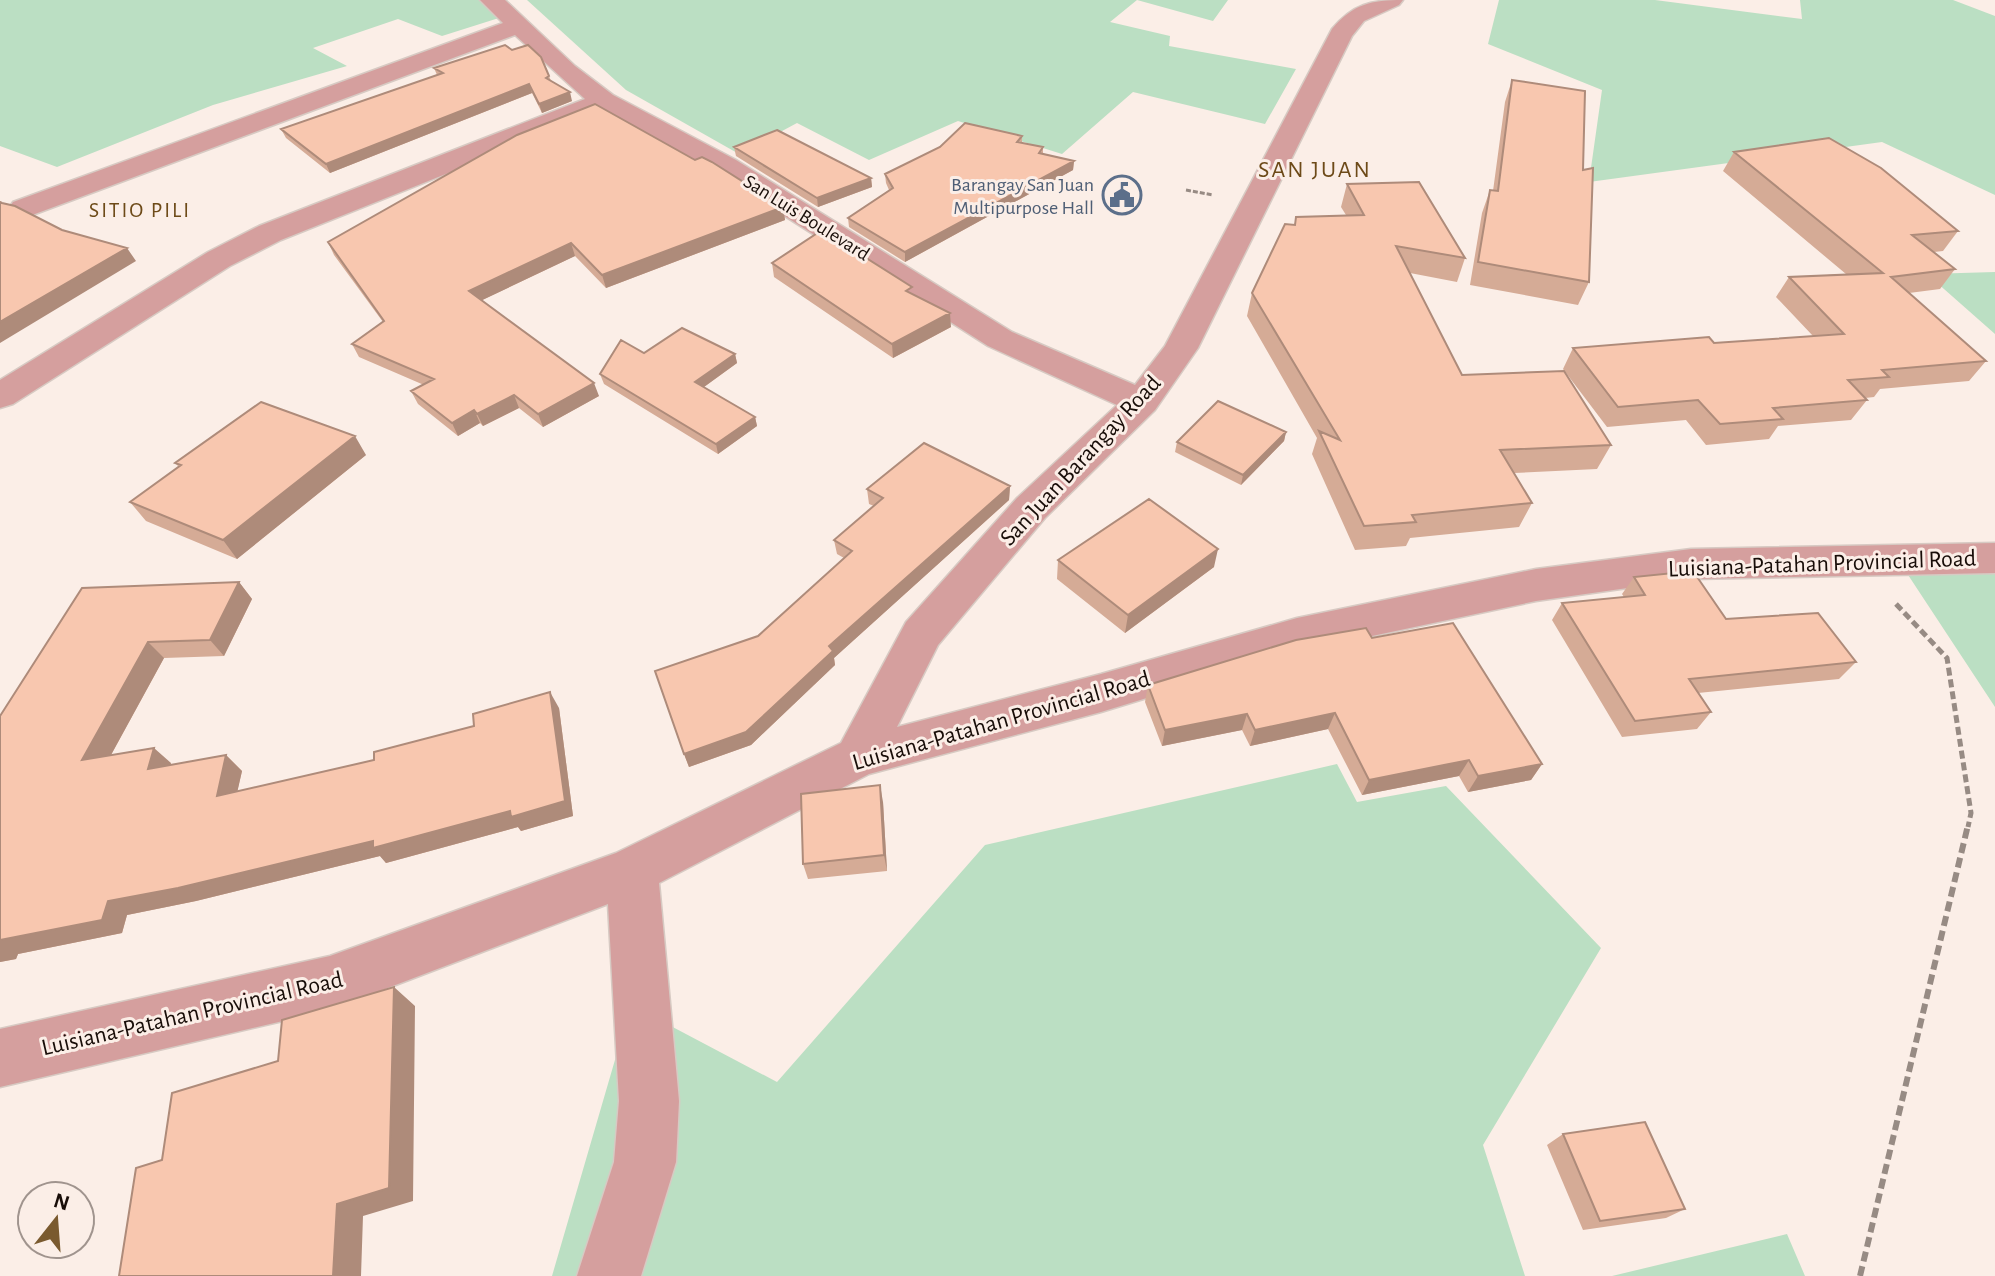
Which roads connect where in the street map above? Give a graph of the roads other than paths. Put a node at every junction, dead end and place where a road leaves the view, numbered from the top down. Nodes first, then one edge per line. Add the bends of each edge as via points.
1 (492, 0) edge
2 (1391, 0) edge
3 (518, 26) junction
4 (604, 101) junction
5 (24, 208) edge
6 (0, 396) edge
7 (1142, 402) junction
8 (1995, 558) edge
9 (858, 757) junction
10 (632, 871) junction
11 (0, 1058) edge
12 (609, 1276) edge

1 - 3 street, San Luis Boulevard
2 - 7 street, San Juan Barangay Road via 1356,16 1341,34 1181,348
3 - 4 street, San Luis Boulevard
3 - 5 street
4 - 6 street via 270,233 205,267
4 - 7 street, San Luis Boulevard via 726,166 1000,339
7 - 9 street, San Juan Barangay Road via 1031,508 922,634
8 - 9 street, Luisiana-Patahan Provincial Road via 1691,564 1536,585 1297,635
9 - 10 street, Luisiana-Patahan Provincial Road
10 - 11 street, Luisiana-Patahan Provincial Road via 330,983
10 - 12 street via 649,1101 645,1162

